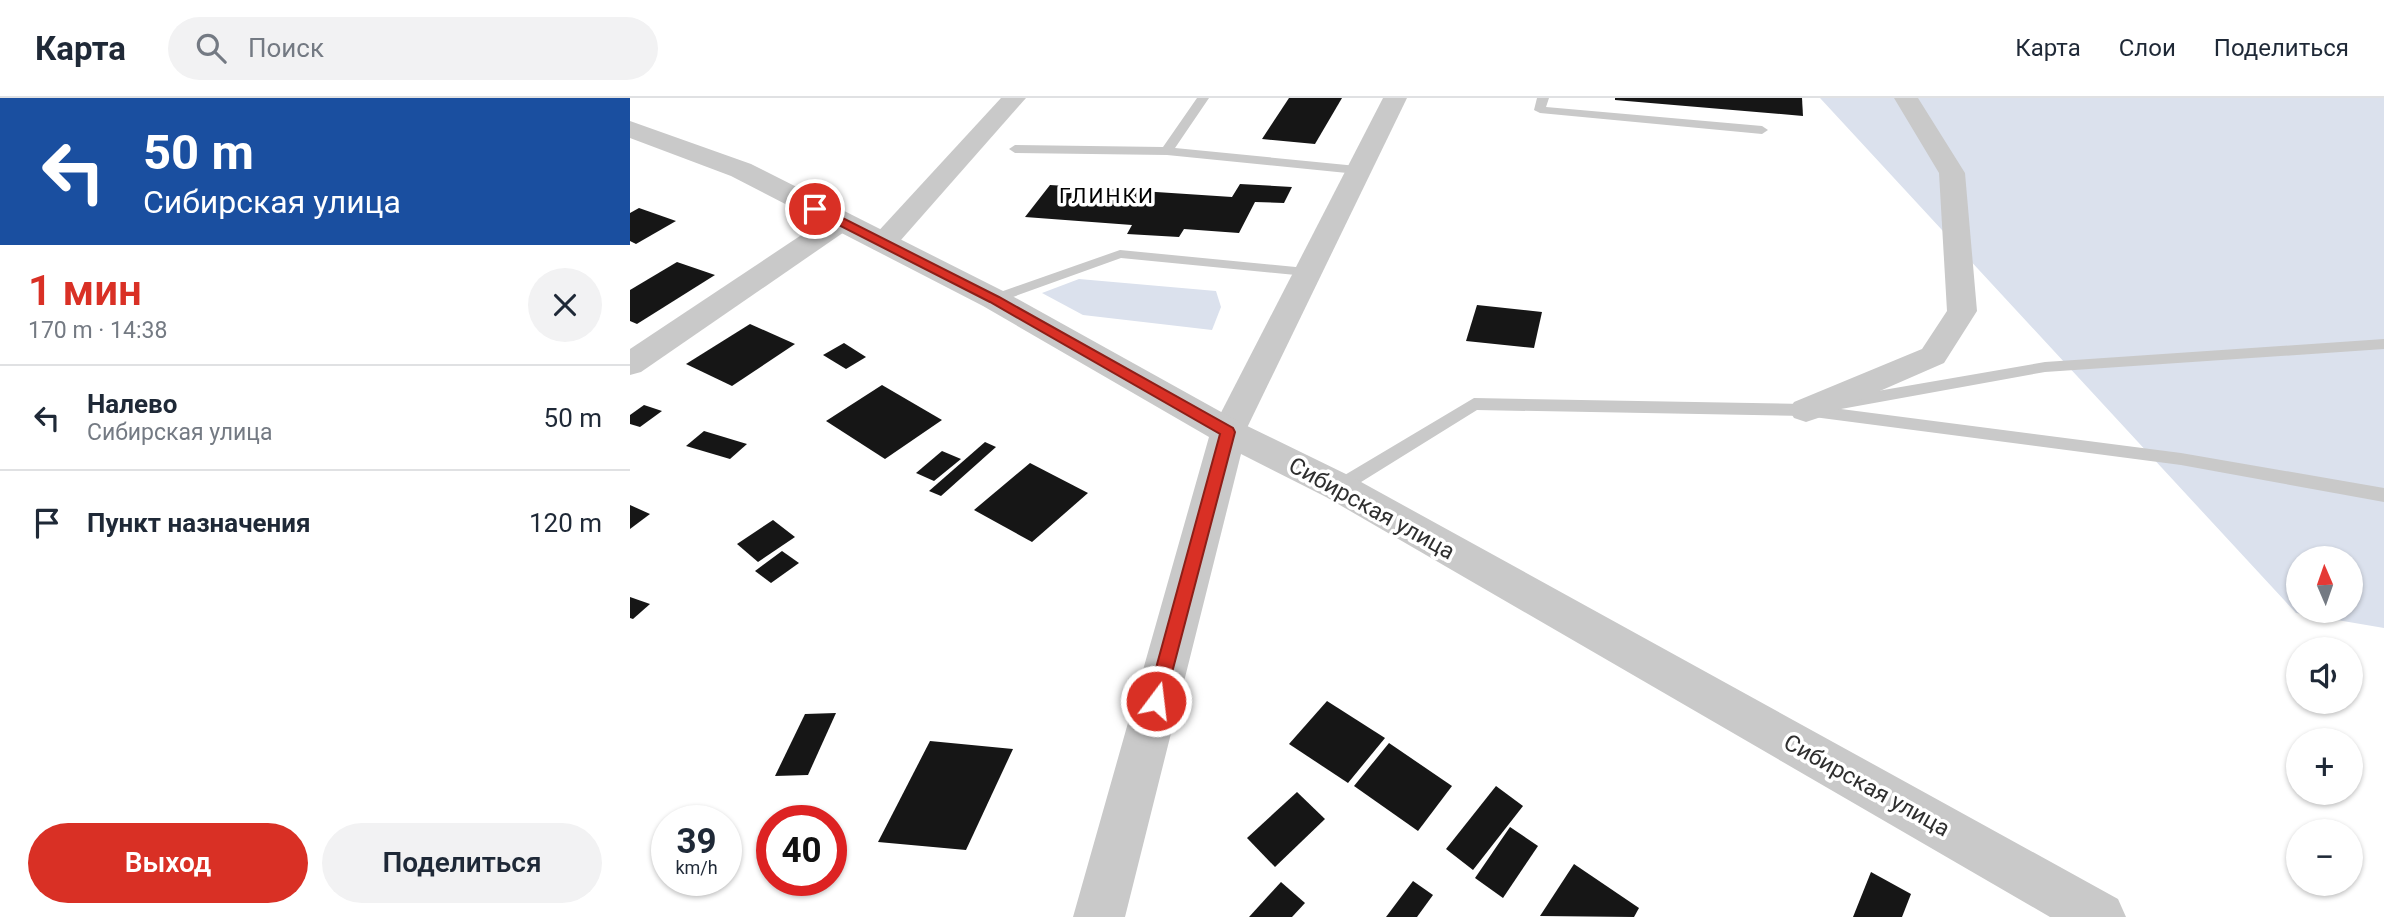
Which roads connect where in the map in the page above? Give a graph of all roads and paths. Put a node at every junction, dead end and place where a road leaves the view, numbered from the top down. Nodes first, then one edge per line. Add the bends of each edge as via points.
1 (1014, 98) edge
2 (1203, 98) edge
3 (1395, 98) edge
4 (1543, 98) edge
5 (1906, 98) edge
6 (630, 129) edge
7 (1762, 130) dead end
8 (1015, 149) dead end
9 (1167, 151) junction
10 (1357, 170) junction
11 (840, 222) junction
12 (883, 243) junction
13 (1306, 272) junction
14 (995, 299) junction
15 (2384, 344) edge
16 (630, 364) edge
17 (1806, 410) junction
18 (1228, 432) junction
19 (1339, 487) junction
20 (2384, 495) edge
21 (1099, 917) edge
22 (2100, 917) edge

1 - 12 street
2 - 9 lane
3 - 10 street
4 - 7 lane via 1540,110
5 - 17 street via 1952,173 1962,312 1933,356
6 - 11 street, Сибирская улица via 741,170
8 - 9 lane
9 - 10 lane
10 - 13 street
11 - 12 street, Сибирская улица
11 - 16 street
12 - 14 street, Сибирская улица
13 - 14 lane via 1120,254
13 - 18 street
14 - 18 street, Сибирская улица
15 - 17 lane via 2045,367
17 - 19 lane via 1474,404
17 - 20 lane via 2181,459
18 - 19 street, Сибирская улица
18 - 21 street
19 - 22 street, Сибирская улица

